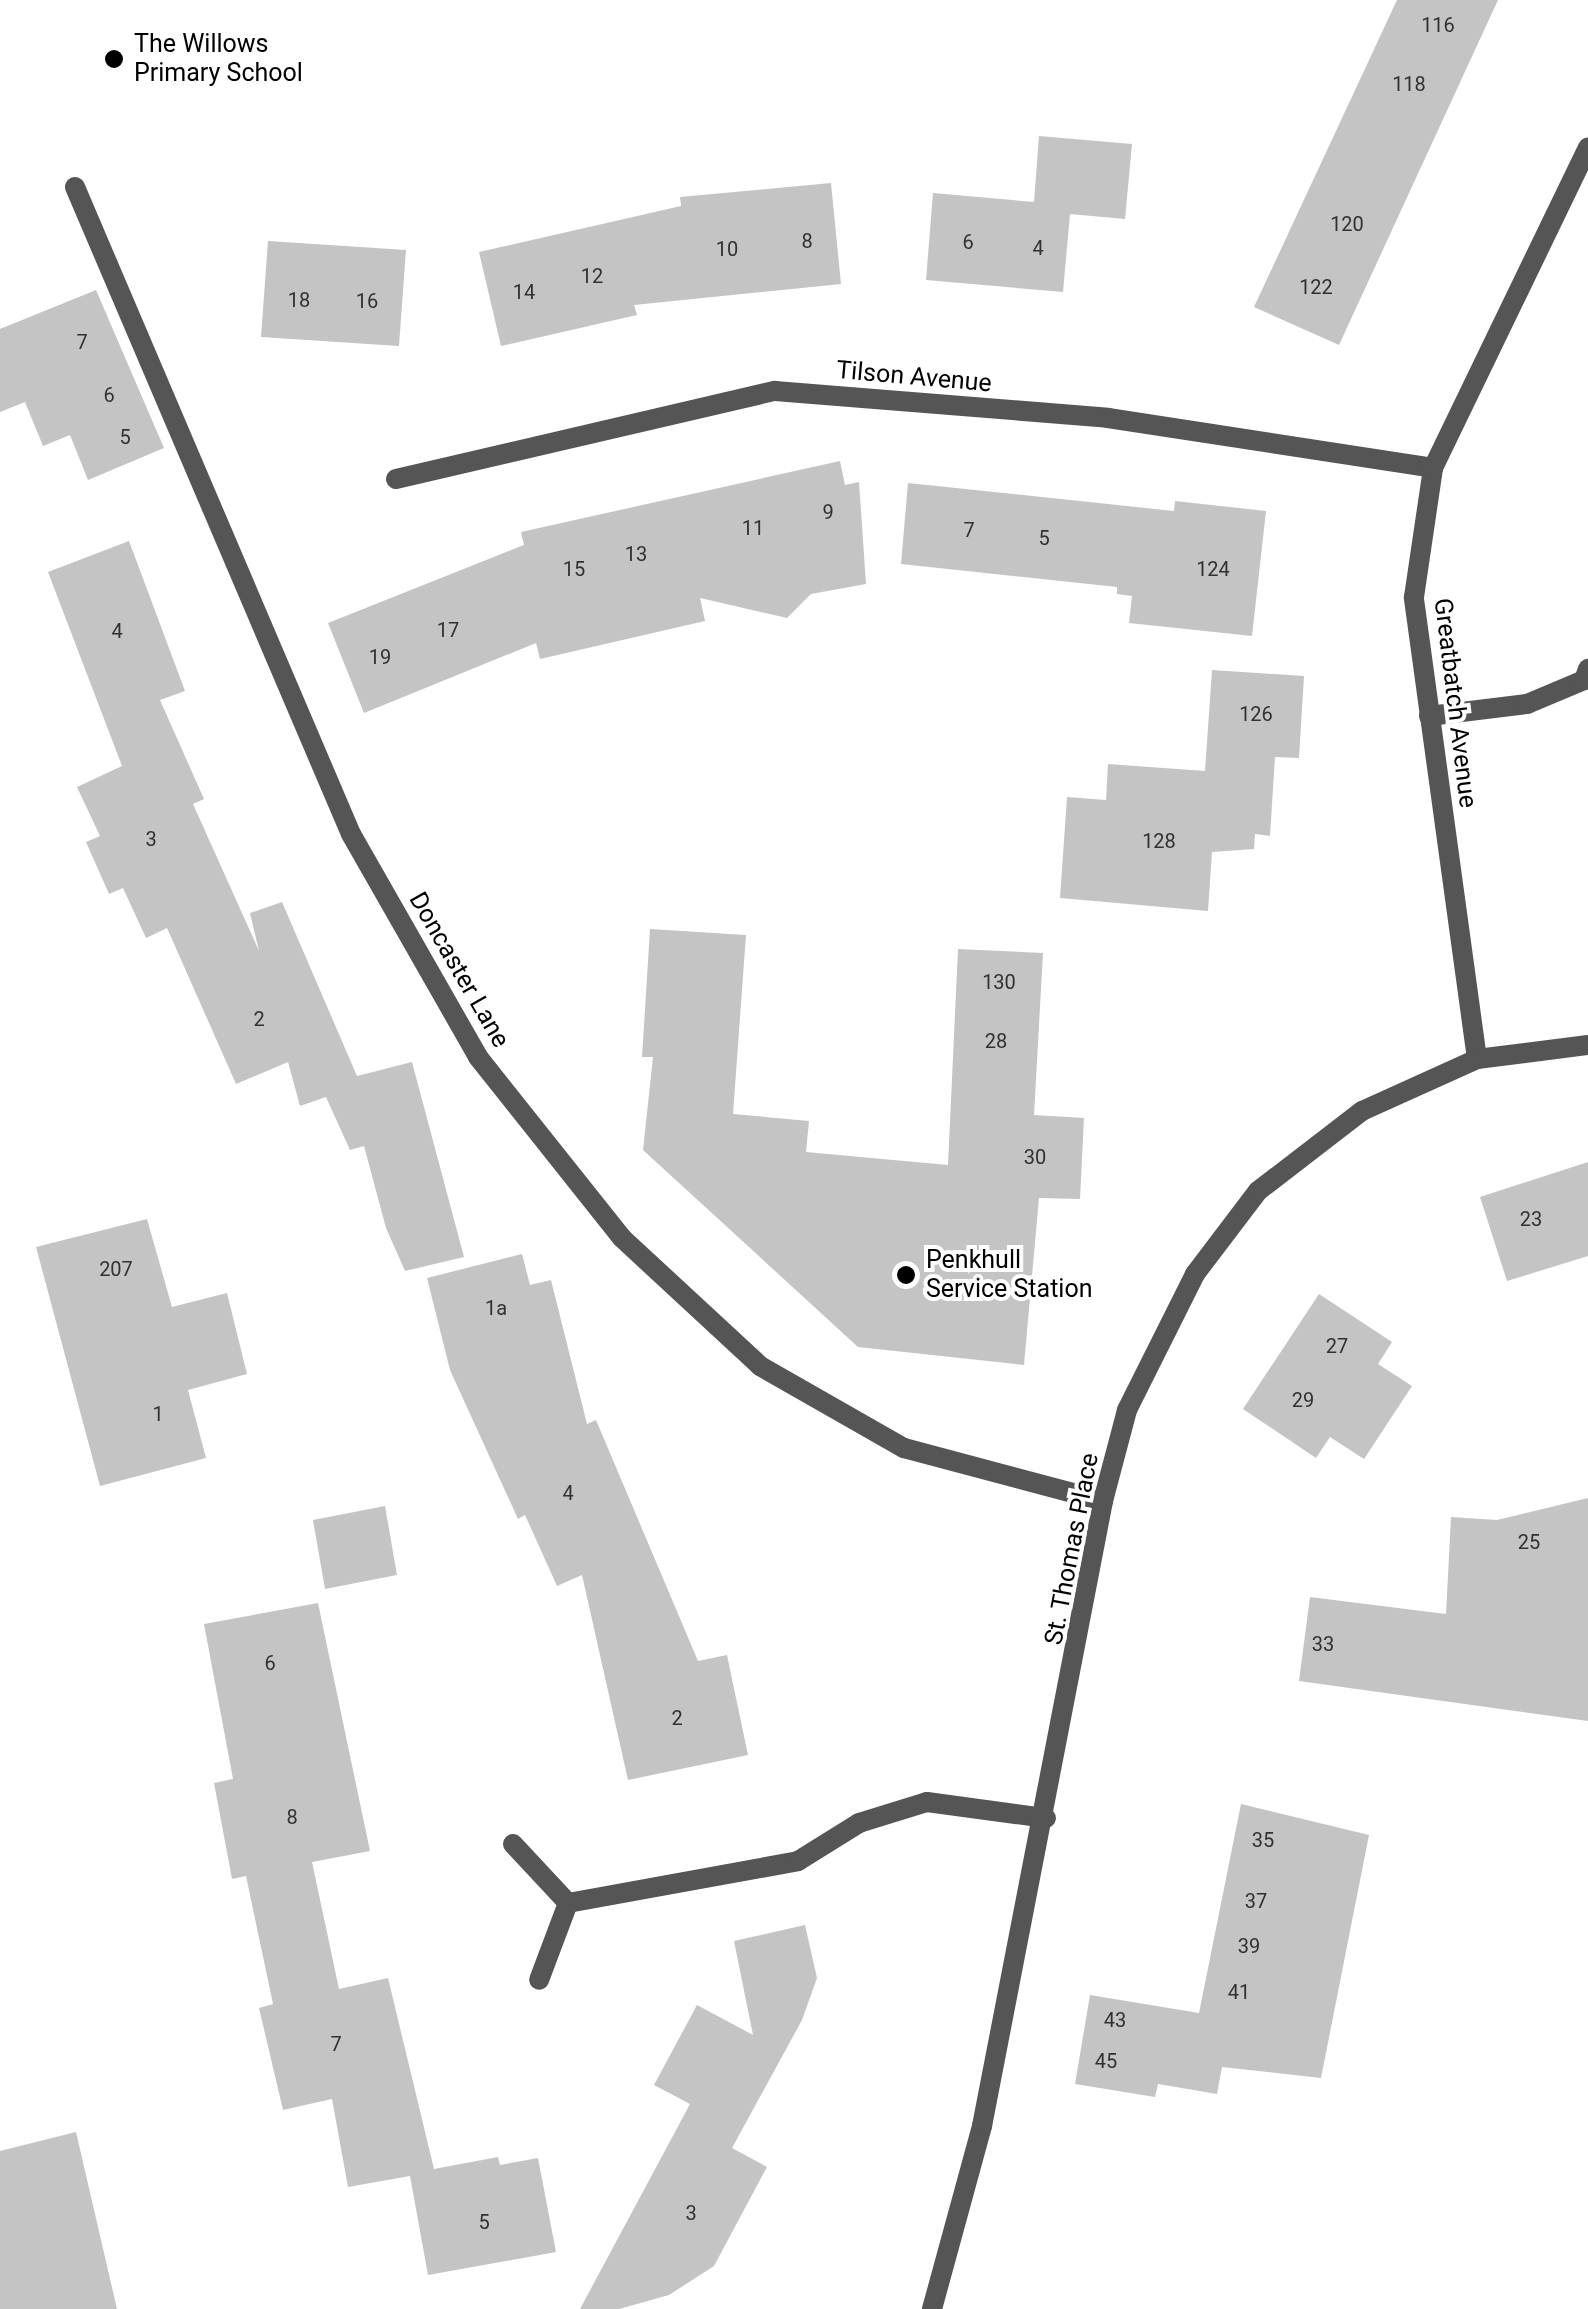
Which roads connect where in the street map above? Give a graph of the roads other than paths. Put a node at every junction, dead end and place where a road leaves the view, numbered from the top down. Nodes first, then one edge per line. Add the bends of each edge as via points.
1 (1588, 148) edge
2 (76, 186) dead end
3 (1433, 468) junction
4 (396, 479) dead end
5 (1588, 669) edge
6 (1429, 716) junction
7 (1588, 1045) edge
8 (1477, 1059) junction
9 (1104, 1501) junction
10 (1046, 1818) junction
11 (514, 1844) dead end
12 (568, 1903) junction
13 (539, 1980) dead end
14 (932, 2309) edge

1 - 3 street, Greatbatch Avenue
2 - 9 street, Doncaster Lane via 351,834 478,1057 622,1238 760,1366 904,1448
3 - 4 street, Tilson Avenue via 1108,418 775,391
3 - 6 street, Greatbatch Avenue via 1414,597
5 - 6 street via 1584,680 1527,704
6 - 8 street, Greatbatch Avenue
7 - 8 street, St. Thomas Place
8 - 9 street, St. Thomas Place via 1362,1111 1258,1191 1195,1274 1127,1410
9 - 10 street, St. Thomas Place
10 - 12 street via 927,1802 859,1823 798,1862
10 - 14 street, St. Thomas Place via 982,2126
11 - 12 street
12 - 13 street

